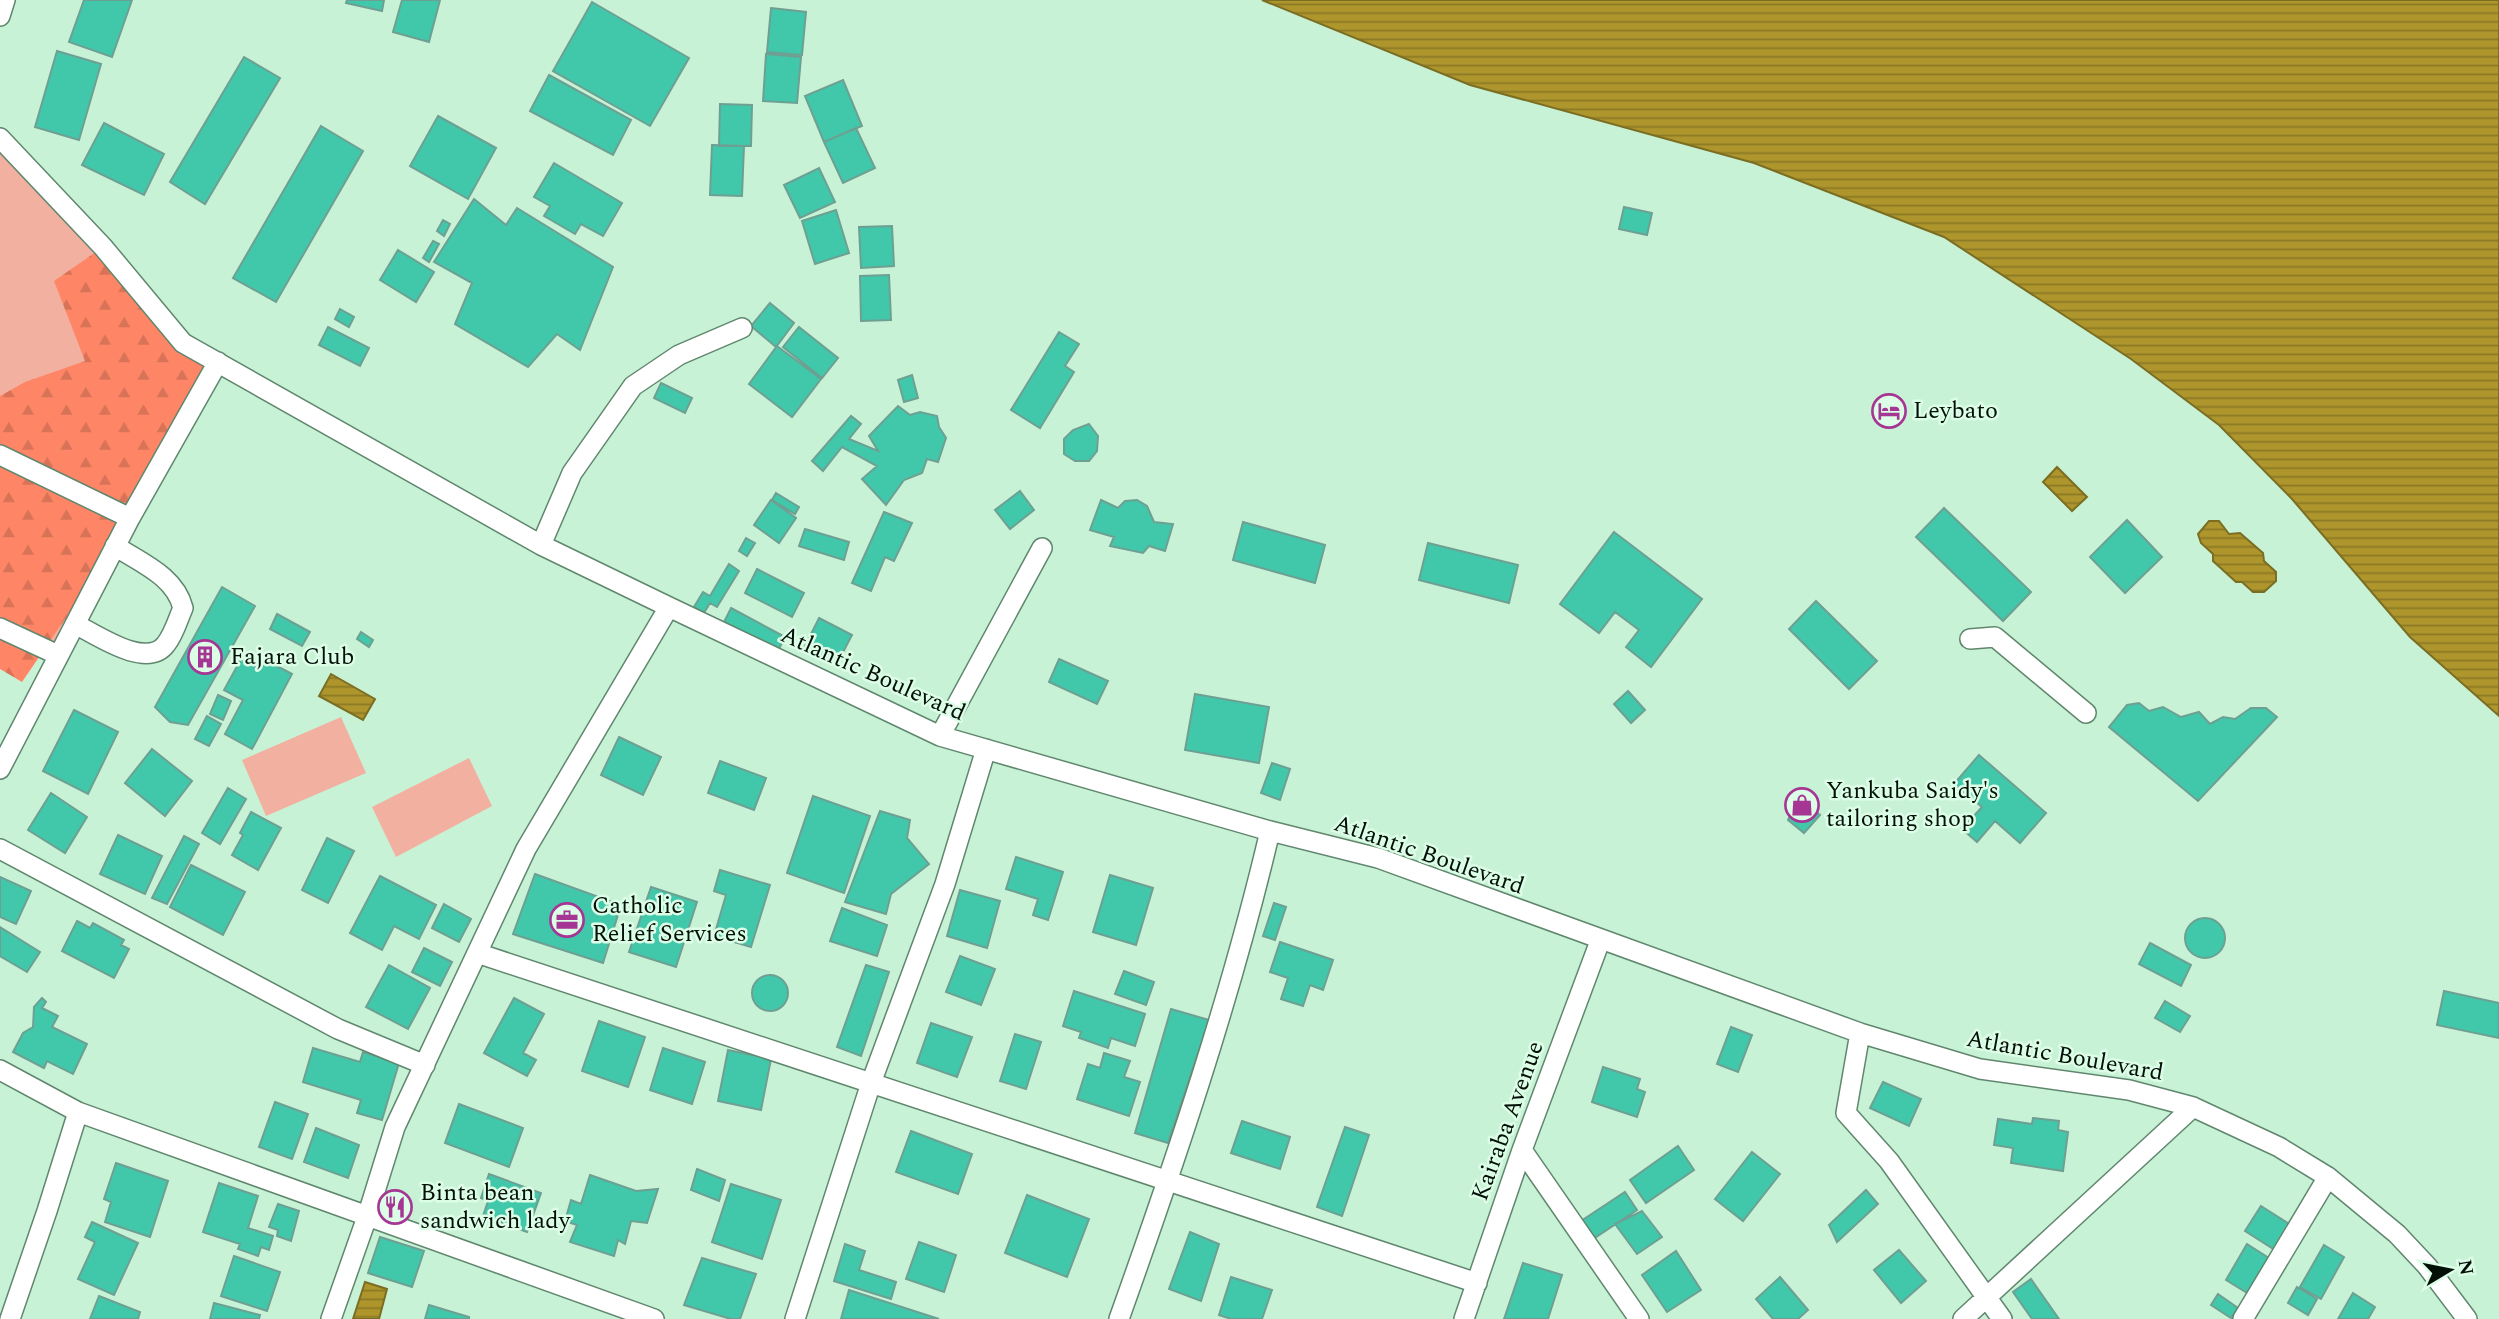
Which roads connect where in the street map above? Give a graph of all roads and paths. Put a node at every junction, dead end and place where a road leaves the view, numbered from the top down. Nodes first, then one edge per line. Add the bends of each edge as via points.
1 (5, 0) edge
2 (0, 16) edge
3 (0, 138) edge
4 (742, 328) dead end
5 (218, 362) junction
6 (0, 455) edge
7 (130, 518) junction
8 (541, 545) junction
9 (115, 546) junction
10 (1042, 548) dead end
11 (668, 607) junction
12 (75, 624) junction
13 (0, 628) edge
14 (1970, 639) dead end
15 (58, 655) junction
16 (2086, 713) dead end
17 (940, 736) junction
18 (986, 749) junction
19 (0, 769) edge
20 (1270, 831) junction
21 (0, 849) edge
22 (1600, 941) junction
23 (477, 953) junction
24 (1860, 1033) junction
25 (425, 1065) junction
26 (0, 1070) edge
27 (871, 1083) junction
28 (2193, 1107) junction
29 (78, 1112) junction
30 (1522, 1150) junction
31 (2328, 1177) junction
32 (1168, 1181) junction
33 (367, 1217) junction
34 (1477, 1283) junction
35 (1986, 1298) junction
36 (9, 1319) edge
37 (331, 1319) edge
38 (654, 1319) edge
39 (795, 1319) edge
40 (1119, 1319) edge
41 (1464, 1319) edge
42 (1639, 1319) edge
43 (1963, 1319) edge
44 (2002, 1319) edge
45 (2243, 1319) edge
46 (2467, 1319) edge

1 - 2 street
3 - 5 street, Atlantic Boulevard via 103,247 183,343
4 - 8 street via 678,355 633,386 572,473
5 - 7 street
5 - 8 street, Atlantic Boulevard
6 - 7 street
7 - 9 street
8 - 11 street, Atlantic Boulevard
9 - 12 street
9 - 12 street via 170,581 179,594 183,608 166,646 149,654 133,653
10 - 17 street
11 - 17 street, Atlantic Boulevard
11 - 23 street via 526,849
12 - 15 street
13 - 15 street
14 - 16 street via 1995,637
15 - 19 street
17 - 18 street, Atlantic Boulevard
18 - 20 street, Atlantic Boulevard
18 - 27 street via 945,884
20 - 22 street, Atlantic Boulevard via 1378,858
20 - 32 street via 1251,910
21 - 25 street via 338,1029
22 - 24 street, Atlantic Boulevard
22 - 30 street, Kairaba Avenue
23 - 25 street
23 - 27 street
24 - 28 street, Atlantic Boulevard via 1980,1069 2129,1090
24 - 35 street via 1846,1113 1889,1161
25 - 33 street via 395,1127
26 - 29 street
27 - 32 street
27 - 39 street
28 - 31 street, Atlantic Boulevard via 2279,1147
28 - 35 street
29 - 33 street
29 - 36 street
30 - 34 street, Kairaba Avenue
30 - 42 street
31 - 45 street
31 - 46 street, Atlantic Boulevard via 2397,1234
32 - 34 street
32 - 40 street
33 - 37 street
33 - 38 street
34 - 41 street, Kairaba Avenue
35 - 43 street
35 - 44 street

